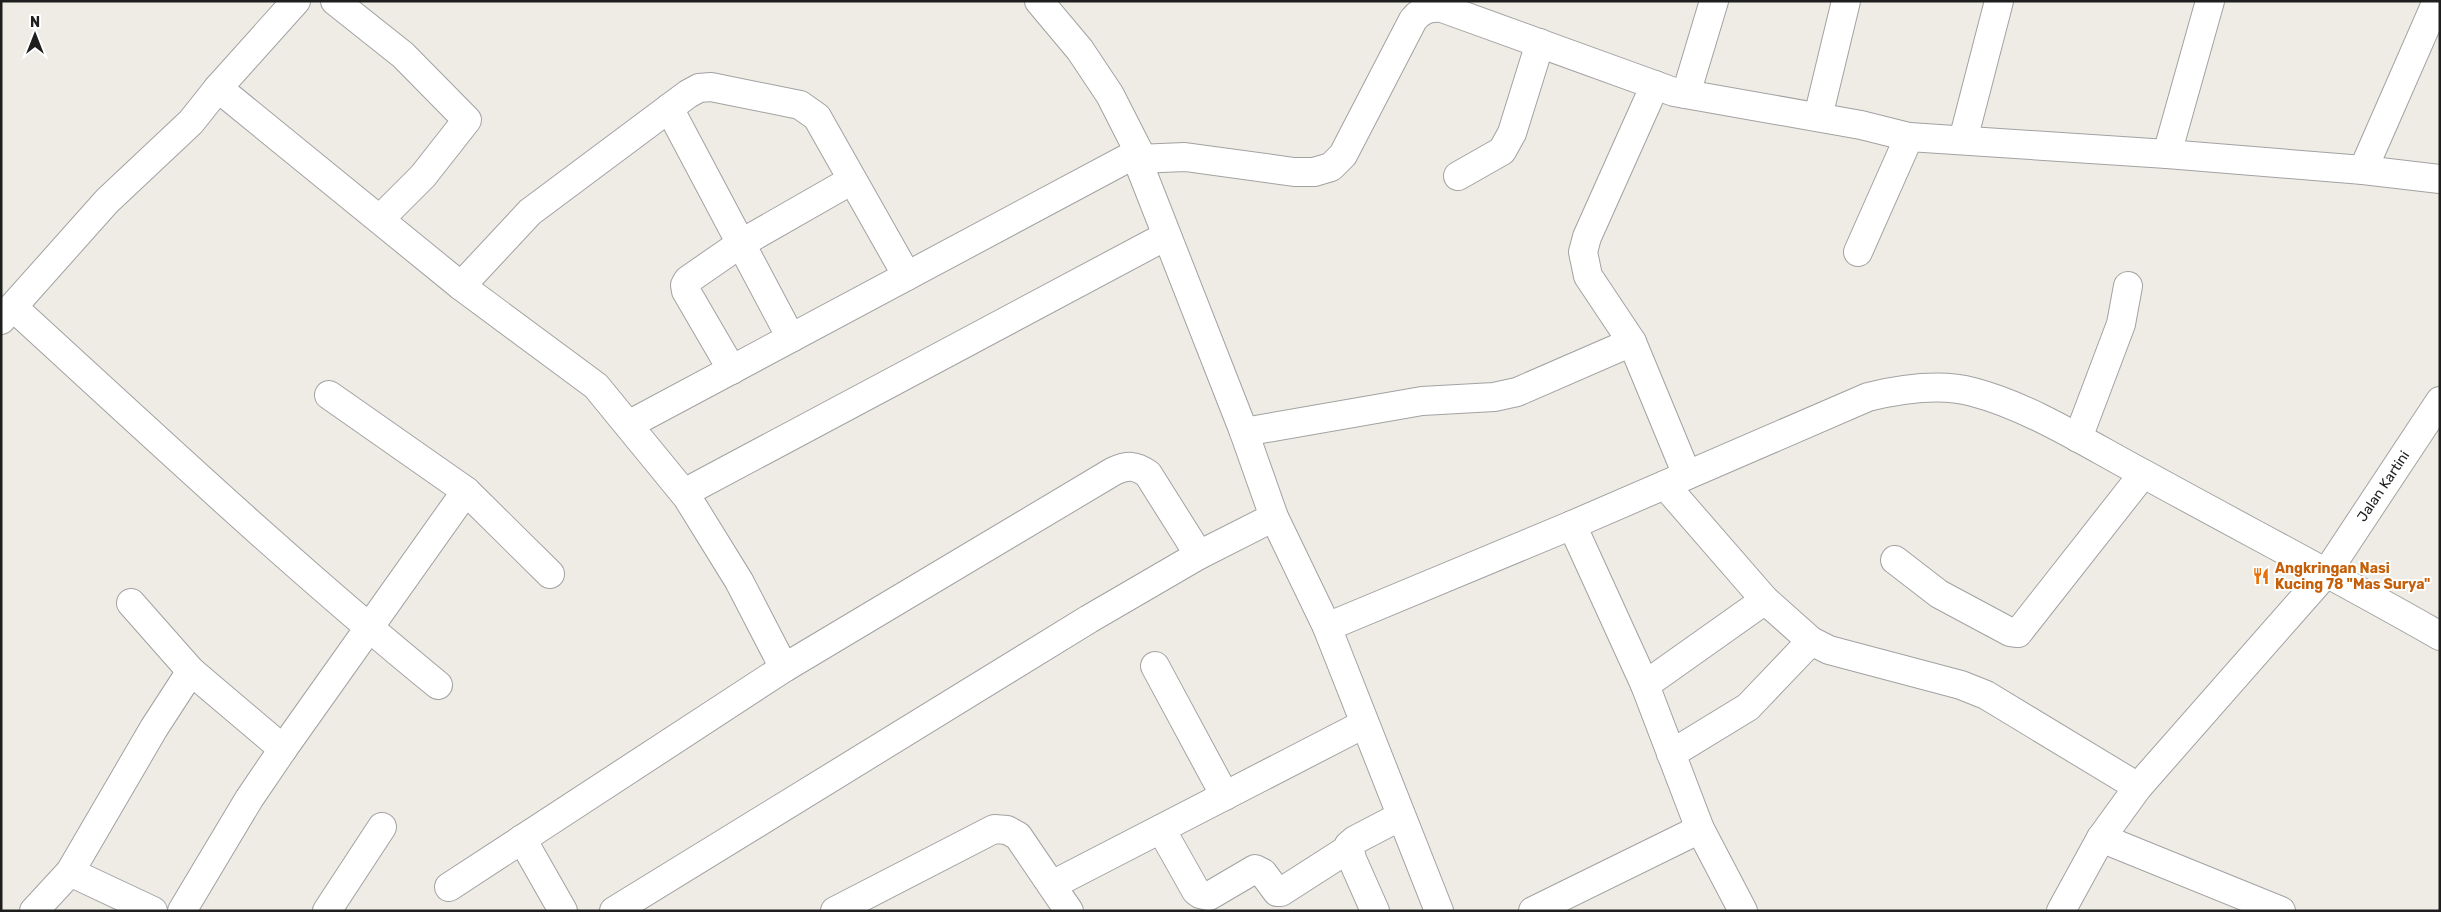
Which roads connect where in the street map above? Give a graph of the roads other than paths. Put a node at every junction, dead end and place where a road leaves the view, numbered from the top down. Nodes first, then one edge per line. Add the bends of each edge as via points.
1 (296, 1) edge
2 (335, 1) edge
3 (1039, 1) edge
4 (1714, 1) edge
5 (1846, 1) edge
6 (1998, 1) edge
7 (2210, 1) edge
8 (2437, 1) edge
9 (1540, 43) junction
10 (1654, 85) junction
11 (218, 88) junction
12 (1686, 94) junction
13 (669, 108) junction
14 (1818, 116) junction
15 (1909, 137) junction
16 (1963, 140) junction
17 (2167, 154) junction
18 (1138, 156) junction
19 (2363, 170) junction
20 (1458, 176) dead end
21 (2440, 179) edge
22 (852, 180) junction
23 (380, 219) junction
24 (1166, 236) junction
25 (740, 244) junction
26 (1858, 252) dead end
27 (907, 276) junction
28 (461, 286) junction
29 (2128, 286) dead end
30 (7, 314) edge
31 (791, 338) junction
32 (1632, 342) junction
33 (732, 370) junction
34 (329, 395) dead end
35 (2440, 401) edge
36 (630, 424) junction
37 (1244, 432) junction
38 (2078, 438) junction
39 (2144, 474) junction
40 (1676, 480) junction
41 (466, 491) junction
42 (684, 493) junction
43 (1274, 517) junction
44 (1572, 525) junction
45 (1199, 555) junction
46 (1895, 560) dead end
47 (2327, 572) junction
48 (550, 574) dead end
49 (1765, 600) junction
50 (131, 603) dead end
51 (1327, 626) junction
52 (370, 629) junction
53 (2440, 636) edge
54 (1811, 641) junction
55 (1155, 666) dead end
56 (784, 668) junction
57 (191, 671) junction
58 (438, 685) dead end
59 (1645, 685) junction
60 (1364, 724) junction
61 (283, 749) junction
62 (1671, 754) junction
63 (2138, 787) junction
64 (1225, 796) junction
65 (1401, 816) junction
66 (382, 826) dead end
67 (1161, 829) junction
68 (1700, 829) junction
69 (2101, 838) junction
70 (522, 839) junction
71 (1348, 849) junction
72 (70, 872) junction
73 (1052, 885) junction
74 (449, 887) dead end
75 (34, 911) edge
76 (153, 911) edge
77 (182, 911) edge
78 (327, 911) edge
79 (563, 911) edge
80 (614, 911) edge
81 (836, 911) edge
82 (1069, 911) edge
83 (1375, 911) edge
84 (1439, 911) edge
85 (1533, 911) edge
86 (1743, 911) edge
87 (2061, 911) edge
88 (2281, 911) edge

1 - 11 street
2 - 23 street via 403,56 467,120 423,176
3 - 18 street via 1110,95
4 - 12 street
5 - 14 street
6 - 16 street
7 - 17 street
8 - 19 street
9 - 10 street
9 - 18 street via 1442,8 1425,8 1413,20 1343,155 1330,167 1314,172 1294,172 1185,157
9 - 20 street via 1512,133 1502,151
10 - 12 street
10 - 32 street via 1583,252 1588,276
11 - 23 street
11 - 30 street via 192,122 107,201
12 - 14 street
13 - 22 street via 699,88 711,87 800,105 817,116
13 - 25 street
13 - 28 street via 530,212
14 - 15 street
15 - 16 street
15 - 26 street
16 - 17 street
17 - 19 street
18 - 24 street
18 - 27 street
19 - 21 street
22 - 25 street
22 - 27 street
23 - 28 street
24 - 37 street
24 - 42 street
25 - 31 street
25 - 33 street via 685,285
27 - 31 street
28 - 36 street via 589,380
29 - 38 street via 2121,324
30 - 52 street
31 - 33 street
32 - 37 street via 1517,392 1494,397 1422,401
32 - 40 street
33 - 36 street
34 - 41 street
35 - 47 street, Jalan Kartini
36 - 42 street
37 - 43 street
38 - 39 street
38 - 40 street via 1998,399 1972,391 1946,388 1900,390 1868,397
39 - 46 street via 2018,633 2010,632 1939,594
39 - 47 street
40 - 44 street
40 - 49 street
41 - 48 street
41 - 52 street
42 - 56 street via 739,581
43 - 45 street
43 - 51 street
44 - 51 street
44 - 59 street
45 - 56 street via 1148,474 1137,466 1126,466
45 - 80 street via 1089,619
47 - 53 street
47 - 63 street, Jalan Kartini
49 - 54 street
49 - 59 street
50 - 57 street
51 - 60 street
52 - 58 street
52 - 61 street
54 - 62 street via 1748,707
54 - 63 street via 1828,650 1961,685 1986,695
55 - 64 street
56 - 70 street
57 - 61 street
57 - 72 street
59 - 62 street
60 - 64 street
60 - 65 street
61 - 77 street
62 - 68 street
63 - 69 street, Jalan Kartini
64 - 67 street
65 - 71 street via 1350,843
65 - 84 street
66 - 78 street
67 - 71 street via 1196,891 1204,896 1255,870 1263,872 1277,892 1281,892
67 - 73 street
68 - 85 street
68 - 86 street
69 - 87 street, Jalan Kartini
69 - 88 street
70 - 74 street
70 - 79 street
71 - 83 street
72 - 75 street
72 - 76 street
73 - 81 street via 1018,836 1008,830 994,829
73 - 82 street

